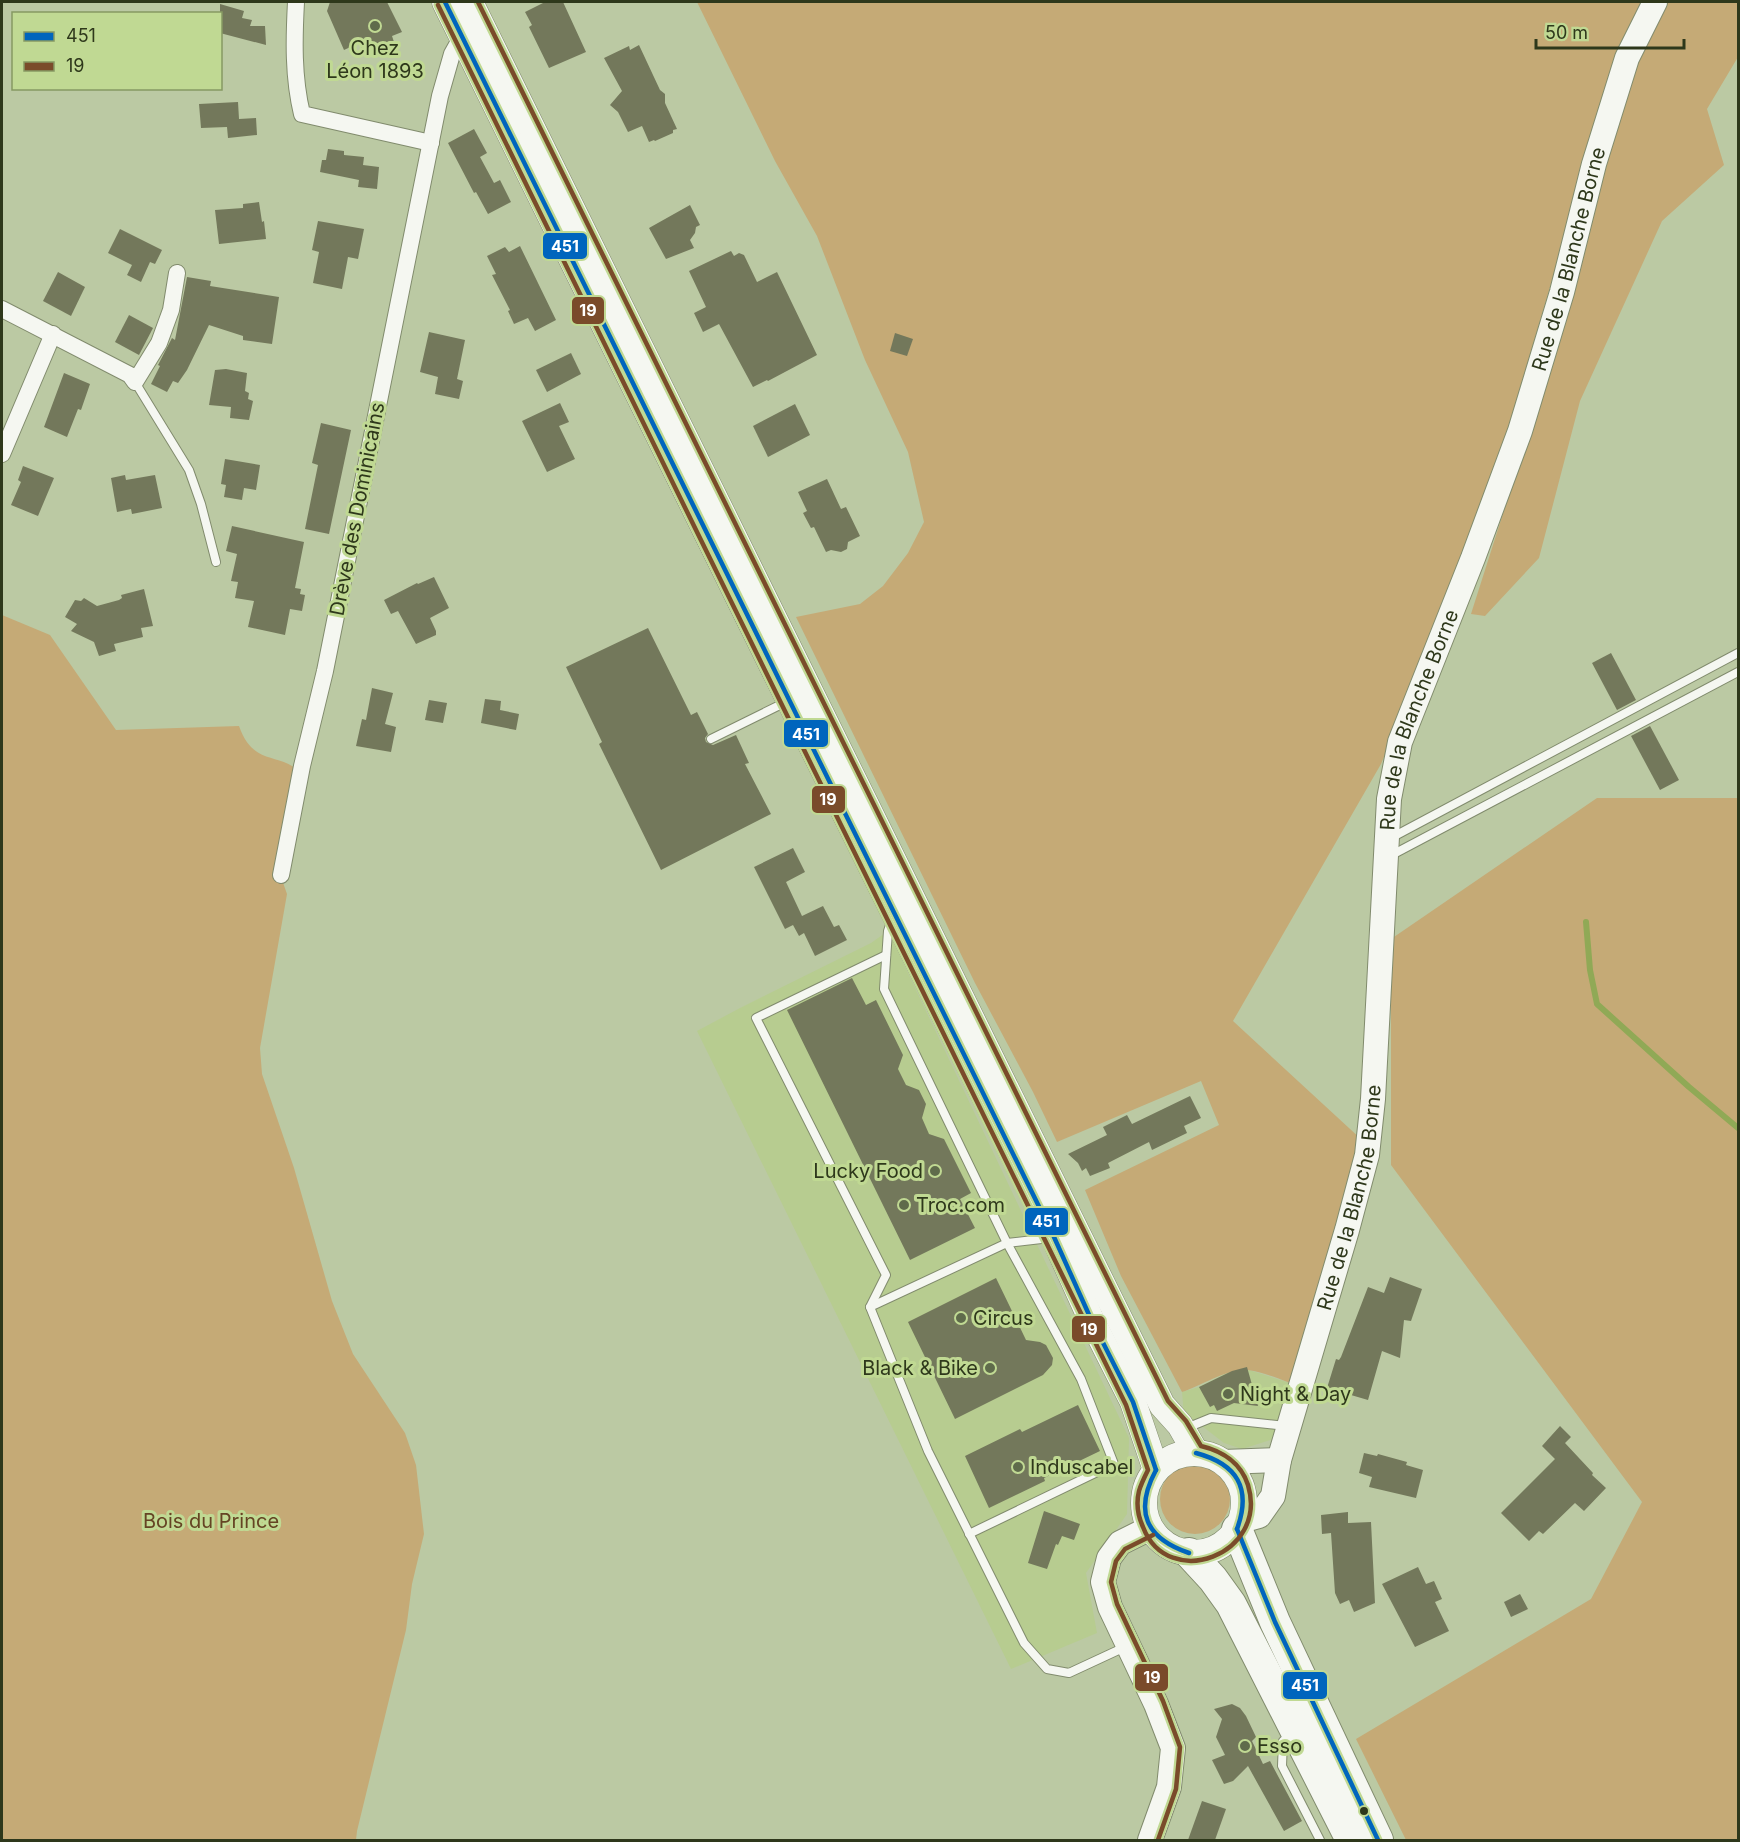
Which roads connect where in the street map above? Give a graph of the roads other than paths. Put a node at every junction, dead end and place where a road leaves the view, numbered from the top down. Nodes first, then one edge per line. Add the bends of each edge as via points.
1 (296, 2) edge
2 (445, 2) edge
3 (470, 2) edge
4 (1655, 2) edge
5 (461, 38) junction
6 (431, 143) junction
7 (177, 273) dead end
8 (2, 309) edge
9 (53, 334) junction
10 (135, 382) junction
11 (2, 454) edge
12 (216, 562) dead end
13 (1738, 653) edge
14 (1738, 672) edge
15 (789, 701) junction
16 (711, 739) dead end
17 (1386, 849) junction
18 (281, 875) dead end
19 (894, 913) junction
20 (886, 955) junction
21 (1054, 1237) junction
22 (1007, 1243) junction
23 (870, 1307) junction
24 (1289, 1426) junction
25 (1183, 1430) junction
26 (1196, 1453) junction
27 (1280, 1460) junction
28 (1223, 1462) junction
29 (1156, 1470) junction
30 (1239, 1525) junction
31 (1150, 1528) junction
32 (969, 1534) junction
33 (1189, 1553) junction
34 (1128, 1646) junction
35 (1295, 1731) junction
36 (1150, 1840) edge
37 (1320, 1840) edge
38 (1351, 1840) edge
39 (1378, 1840) edge

1 - 6 street via 296,92 302,114
2 - 5 main road
3 - 25 main road via 1159,1398
4 - 17 street, Rue de la Blanche Borne via 1620,79 1520,431 1400,742 1389,800
5 - 6 street, Drève des Dominicains via 452,54 440,96
5 - 15 main road
6 - 18 street, Drève des Dominicains
7 - 10 street via 171,310 159,343
8 - 9 street
9 - 10 street via 130,375
9 - 11 street
10 - 12 lane via 189,470
13 - 17 lane
14 - 17 lane
15 - 16 lane
15 - 19 main road
17 - 24 street, Rue de la Blanche Borne via 1367,1155
19 - 20 lane
19 - 21 main road
20 - 22 lane via 884,990
20 - 23 lane via 756,1018 886,1275
21 - 22 lane
21 - 29 main road via 1133,1402
22 - 23 lane
22 - 32 lane via 1081,1379 1114,1464
23 - 32 lane via 928,1451
24 - 25 lane via 1211,1418
24 - 27 street, Rue de la Blanche Borne
25 - 26 main road
26 - 28 main road
26 - 29 main road via 1181,1455
27 - 28 street
27 - 30 street, Rue de la Blanche Borne via 1273,1496 1259,1515
28 - 30 main road via 1241,1486 1244,1509
29 - 31 main road via 1143,1498
30 - 33 main road via 1217,1548
30 - 39 highway via 1275,1622
31 - 33 main road via 1174,1550
31 - 34 street via 1120,1543 1109,1558 1103,1582
32 - 34 lane via 1024,1643 1047,1669 1069,1673
33 - 35 highway via 1231,1604
34 - 36 street via 1173,1748 1169,1787
35 - 37 lane via 1283,1741 1281,1766
35 - 38 highway

